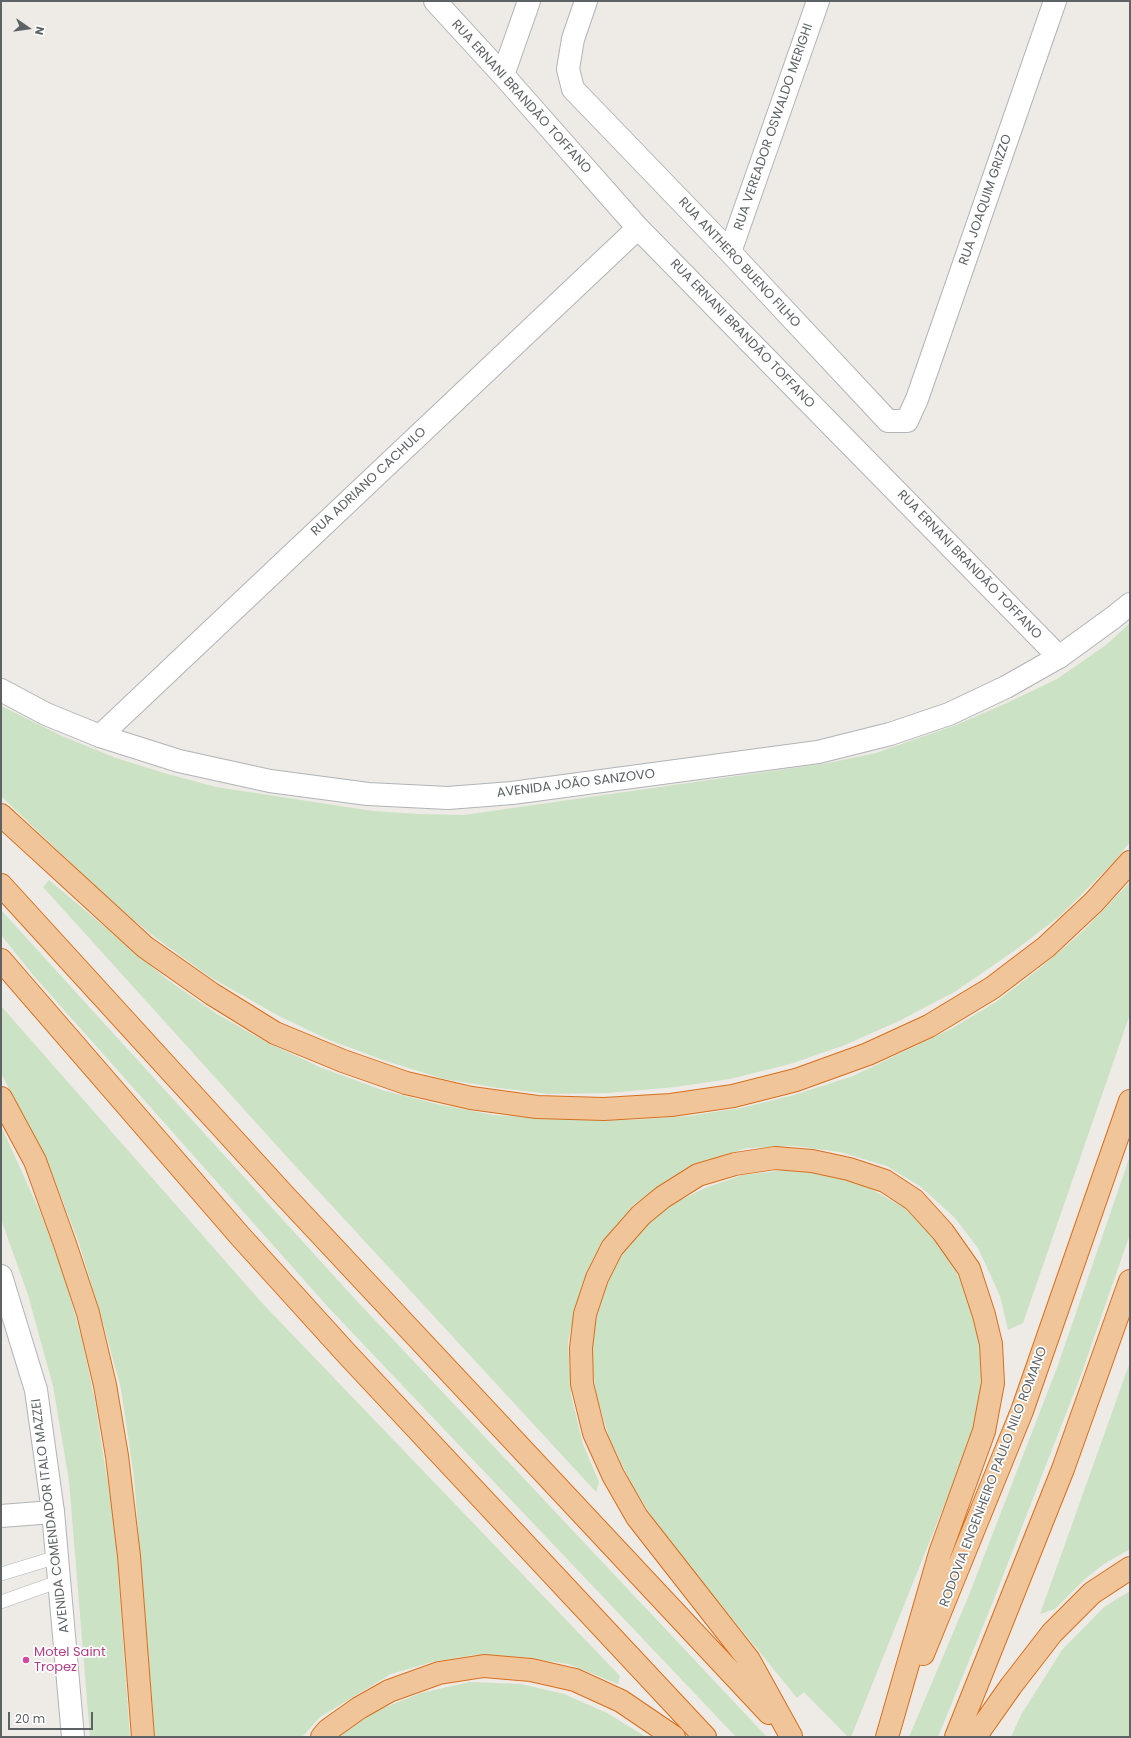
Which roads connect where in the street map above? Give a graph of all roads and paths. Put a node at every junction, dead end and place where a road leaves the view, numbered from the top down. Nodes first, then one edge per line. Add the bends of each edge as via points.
1 (435, 1) edge
2 (529, 1) edge
3 (586, 1) edge
4 (818, 1) edge
5 (1055, 1) edge
6 (503, 75) junction
7 (638, 228) junction
8 (730, 252) junction
9 (917, 399) joint
10 (1130, 604) edge
11 (1059, 657) junction
12 (1, 690) edge
13 (100, 736) junction
14 (1, 815) edge
15 (1130, 862) edge
16 (1, 885) edge
17 (1, 960) edge
18 (1, 1098) edge
19 (1130, 1101) edge
20 (1, 1276) edge
21 (1130, 1281) edge
22 (53, 1512) junction
23 (1, 1516) edge
24 (57, 1556) junction
25 (1130, 1568) edge
26 (1, 1574) edge
27 (60, 1581) junction
28 (1, 1602) edge
29 (73, 1737) edge
30 (143, 1737) edge
31 (322, 1737) edge
32 (674, 1737) edge
33 (705, 1737) edge
34 (791, 1737) edge
35 (888, 1737) edge
36 (956, 1737) edge
37 (976, 1737) edge

1 - 6 street, RUA ERNANI BRANDÃO TOFFANO
2 - 6 street
3 - 8 street, RUA ANTHERO BUENO FILHO via 573,39 568,69 573,89
4 - 8 street, RUA VEREADOR OSWALDO MERIGHI
5 - 9 street, RUA JOAQUIM GRIZZO
6 - 7 street, RUA ERNANI BRANDÃO TOFFANO
7 - 11 street, RUA ERNANI BRANDÃO TOFFANO
7 - 13 street, RUA ADRIANO CACHULO
8 - 9 street, RUA ANTHERO BUENO FILHO via 888,421 907,421
10 - 11 street, AVENIDA JOÃO SANZOVO
11 - 13 street, AVENIDA JOÃO SANZOVO via 1006,687 949,714 890,734 818,752 512,793 448,798 368,794 270,781 179,761
12 - 13 street, AVENIDA JOÃO SANZOVO via 46,714
14 - 15 highway via 145,947 212,994 275,1033 343,1062 406,1083 471,1098 537,1107 604,1109 671,1105 733,1096 796,1080 868,1054 929,1026 992,988 1046,947 1094,902
16 - 34 highway via 284,1195
17 - 33 highway via 240,1236
18 - 30 highway via 35,1161 88,1313 118,1456
19 - 35 highway, RODOVIA ENGENHEIRO PAULO NILO ROMANO via 1022,1411
20 - 22 street, AVENIDA COMENDADOR ITALO MAZZEI via 36,1390
21 - 36 highway via 1063,1469
22 - 23 street
22 - 24 street, AVENIDA COMENDADOR ITALO MAZZEI
24 - 26 lane
24 - 27 street, AVENIDA COMENDADOR ITALO MAZZEI
25 - 37 highway via 1092,1593 1052,1632
27 - 28 lane
27 - 29 street, AVENIDA COMENDADOR ITALO MAZZEI
31 - 32 highway via 359,1708 389,1691 439,1673 484,1666 531,1670 575,1680 621,1701
34 - 35 highway via 748,1660 637,1518 613,1475 594,1433 582,1384 581,1355 584,1314 597,1278 612,1248 641,1215 663,1197 698,1175 735,1164 774,1158 812,1161 849,1169 886,1181 914,1200 944,1232 970,1269 991,1344 993,1383 984,1431 940,1554

